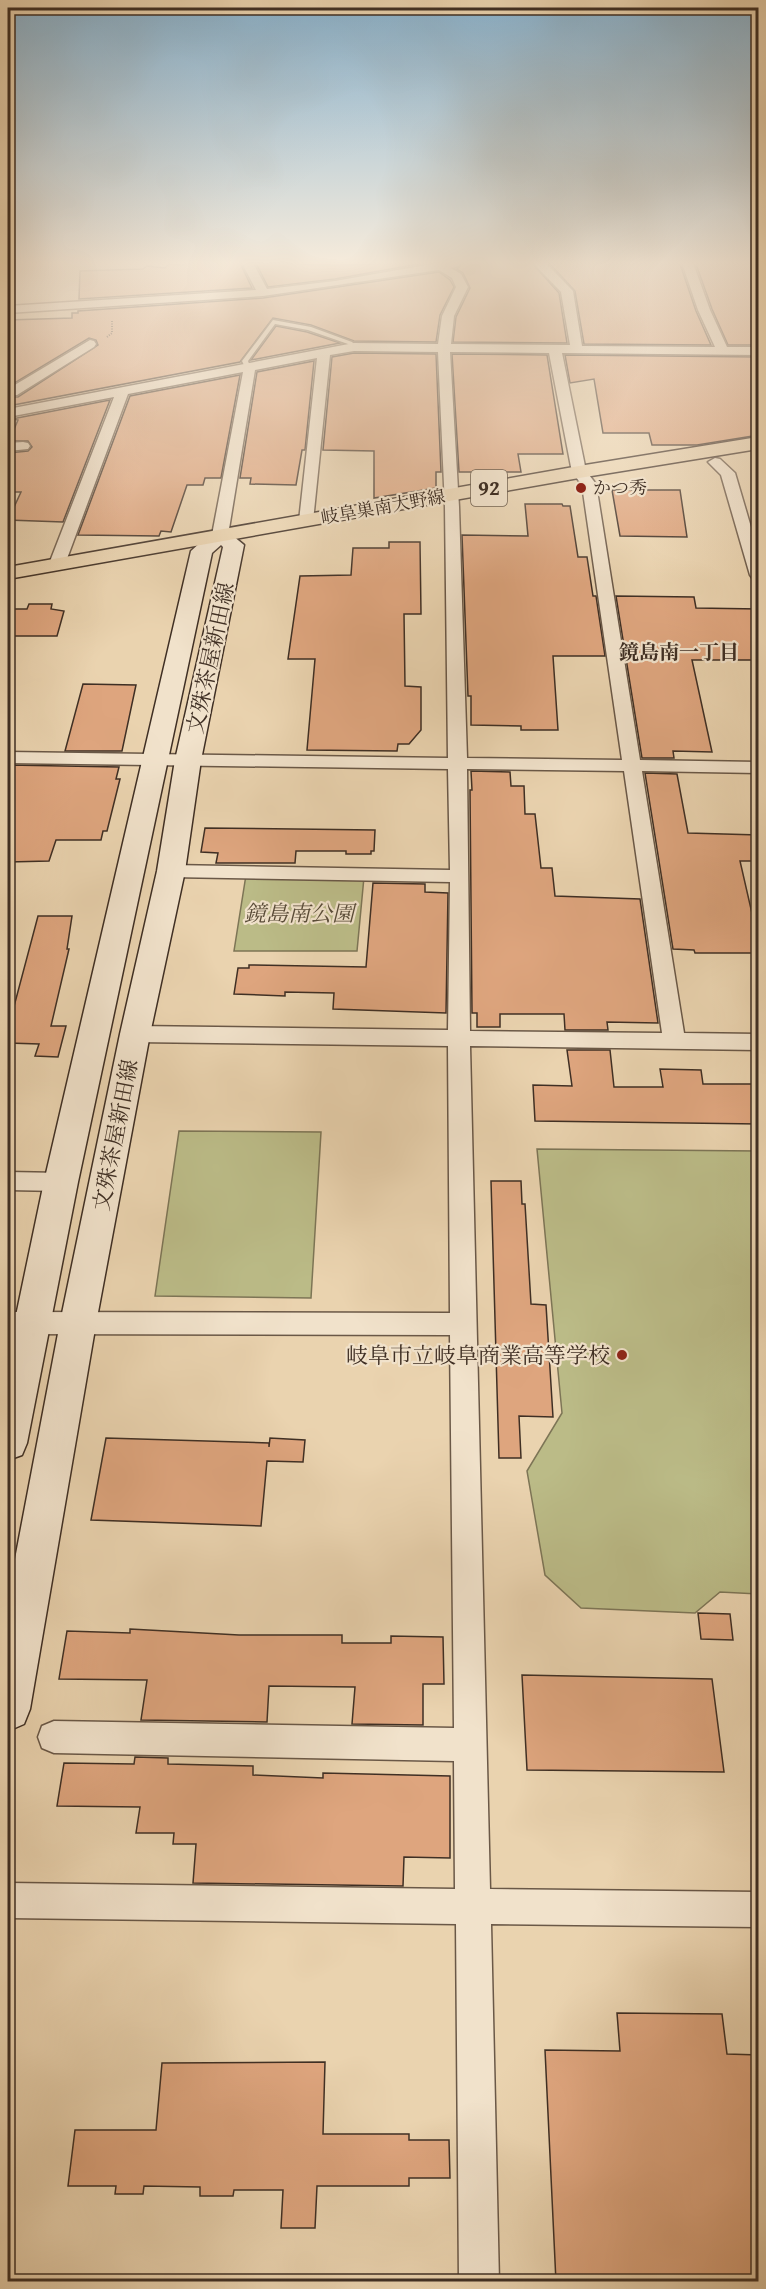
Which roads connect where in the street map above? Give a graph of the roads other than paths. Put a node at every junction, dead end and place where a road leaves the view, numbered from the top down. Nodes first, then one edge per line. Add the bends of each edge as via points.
1 (46, 370) edge
2 (227, 370) edge
3 (249, 370) edge
4 (322, 370) edge
5 (445, 370) edge
6 (559, 370) edge
7 (123, 390) junction
8 (10, 391) edge
9 (38, 407) junction
10 (8, 413) edge
11 (759, 443) edge
12 (23, 446) dead end
13 (8, 447) edge
14 (759, 454) edge
15 (715, 462) junction
16 (584, 478) junction
17 (452, 501) junction
18 (306, 521) junction
19 (219, 543) junction
20 (57, 564) junction
21 (8, 573) edge
22 (759, 575) edge
23 (8, 583) edge
24 (8, 758) edge
25 (157, 760) junction
26 (189, 760) junction
27 (458, 764) junction
28 (634, 765) junction
29 (759, 767) edge
30 (171, 871) junction
31 (460, 876) junction
32 (135, 1034) junction
33 (459, 1038) junction
34 (674, 1041) junction
35 (759, 1042) edge
36 (8, 1181) edge
37 (61, 1182) junction
38 (20, 1323) edge
39 (78, 1323) junction
40 (464, 1324) junction
41 (8, 1443) edge
42 (8, 1709) edge
43 (54, 1737) dead end
44 (471, 1745) junction
45 (8, 1901) edge
46 (471, 1905) junction
47 (759, 1910) edge
48 (479, 2282) edge

1 - 8 street
2 - 7 street
3 - 19 street
4 - 18 street
5 - 17 street
6 - 16 street
7 - 9 street
7 - 20 street
8 - 9 street via 23,393
9 - 10 street
11 - 16 main road, 岐阜巣南大野線 / 92
12 - 13 street
14 - 15 main road, 岐阜巣南大野線 / 92
15 - 16 main road, 岐阜巣南大野線 / 92
15 - 22 street via 728,473
16 - 17 main road, 岐阜巣南大野線 / 92
16 - 28 street
17 - 18 main road, 岐阜巣南大野線 / 92
17 - 19 main road, 岐阜巣南大野線 / 92
17 - 27 street
18 - 19 main road, 岐阜巣南大野線 / 92
19 - 20 main road, 岐阜巣南大野線 / 92
19 - 23 main road, 岐阜巣南大野線 / 92
19 - 25 main road, 文殊茶屋新田線
19 - 26 main road, 文殊茶屋新田線
20 - 21 main road, 岐阜巣南大野線 / 92
24 - 25 street
25 - 26 street
25 - 37 main road, 文殊茶屋新田線
26 - 27 street
26 - 30 main road, 文殊茶屋新田線
27 - 28 street
27 - 31 street
28 - 29 street
28 - 34 street
30 - 31 street
30 - 32 main road, 文殊茶屋新田線
31 - 33 street
32 - 33 street
32 - 39 main road, 文殊茶屋新田線
33 - 34 street
33 - 40 street
34 - 35 street
36 - 37 street
37 - 38 main road, 文殊茶屋新田線
38 - 39 street
38 - 41 main road, 文殊茶屋新田線
39 - 40 street
39 - 42 main road, 文殊茶屋新田線
40 - 44 street
43 - 44 street
44 - 46 street
45 - 46 street
46 - 47 street
46 - 48 street

